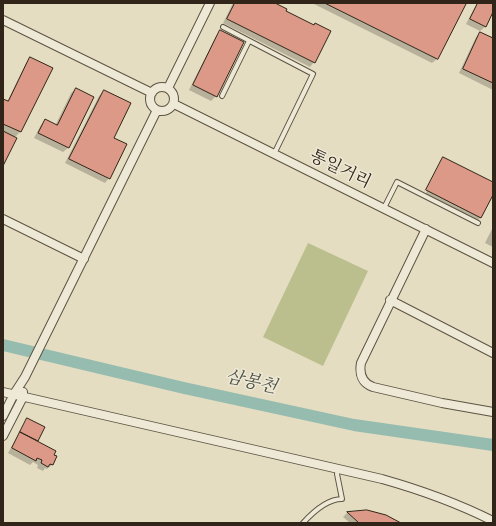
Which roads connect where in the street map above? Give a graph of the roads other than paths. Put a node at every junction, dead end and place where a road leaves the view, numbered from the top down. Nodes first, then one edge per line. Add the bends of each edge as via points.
1 (210, 3) edge
2 (3, 20) edge
3 (223, 27) dead end
4 (249, 41) junction
5 (168, 88) junction
6 (152, 93) junction
7 (222, 96) dead end
8 (174, 104) junction
9 (157, 110) junction
10 (274, 154) junction
11 (384, 208) junction
12 (3, 219) edge
13 (478, 223) dead end
14 (426, 229) junction
15 (84, 259) junction
16 (493, 263) edge
17 (390, 300) junction
18 (493, 353) edge
19 (25, 377) junction
20 (3, 392) edge
21 (14, 394) junction
22 (23, 397) junction
23 (493, 412) edge
24 (3, 416) edge
25 (3, 436) edge
26 (338, 469) junction
27 (493, 520) edge
28 (303, 523) edge

1 - 5 street
2 - 6 street
3 - 4 lane
4 - 7 lane
4 - 10 lane via 313,74
5 - 6 street via 159,88
5 - 8 street via 174,95
6 - 9 street via 150,103
8 - 9 street via 167,111
8 - 10 street, 통일거리
9 - 15 street
10 - 11 street, 통일거리
11 - 13 lane via 398,182
11 - 14 street, 통일거리
12 - 15 street
14 - 16 street, 통일거리
14 - 17 street
15 - 19 street
17 - 18 street
17 - 23 street via 361,363 364,381 373,387
19 - 21 street
19 - 22 street
20 - 21 street
21 - 22 street
21 - 24 street
22 - 25 street
22 - 26 street
26 - 27 street via 423,490
26 - 28 lane via 342,499 336,499 318,508

